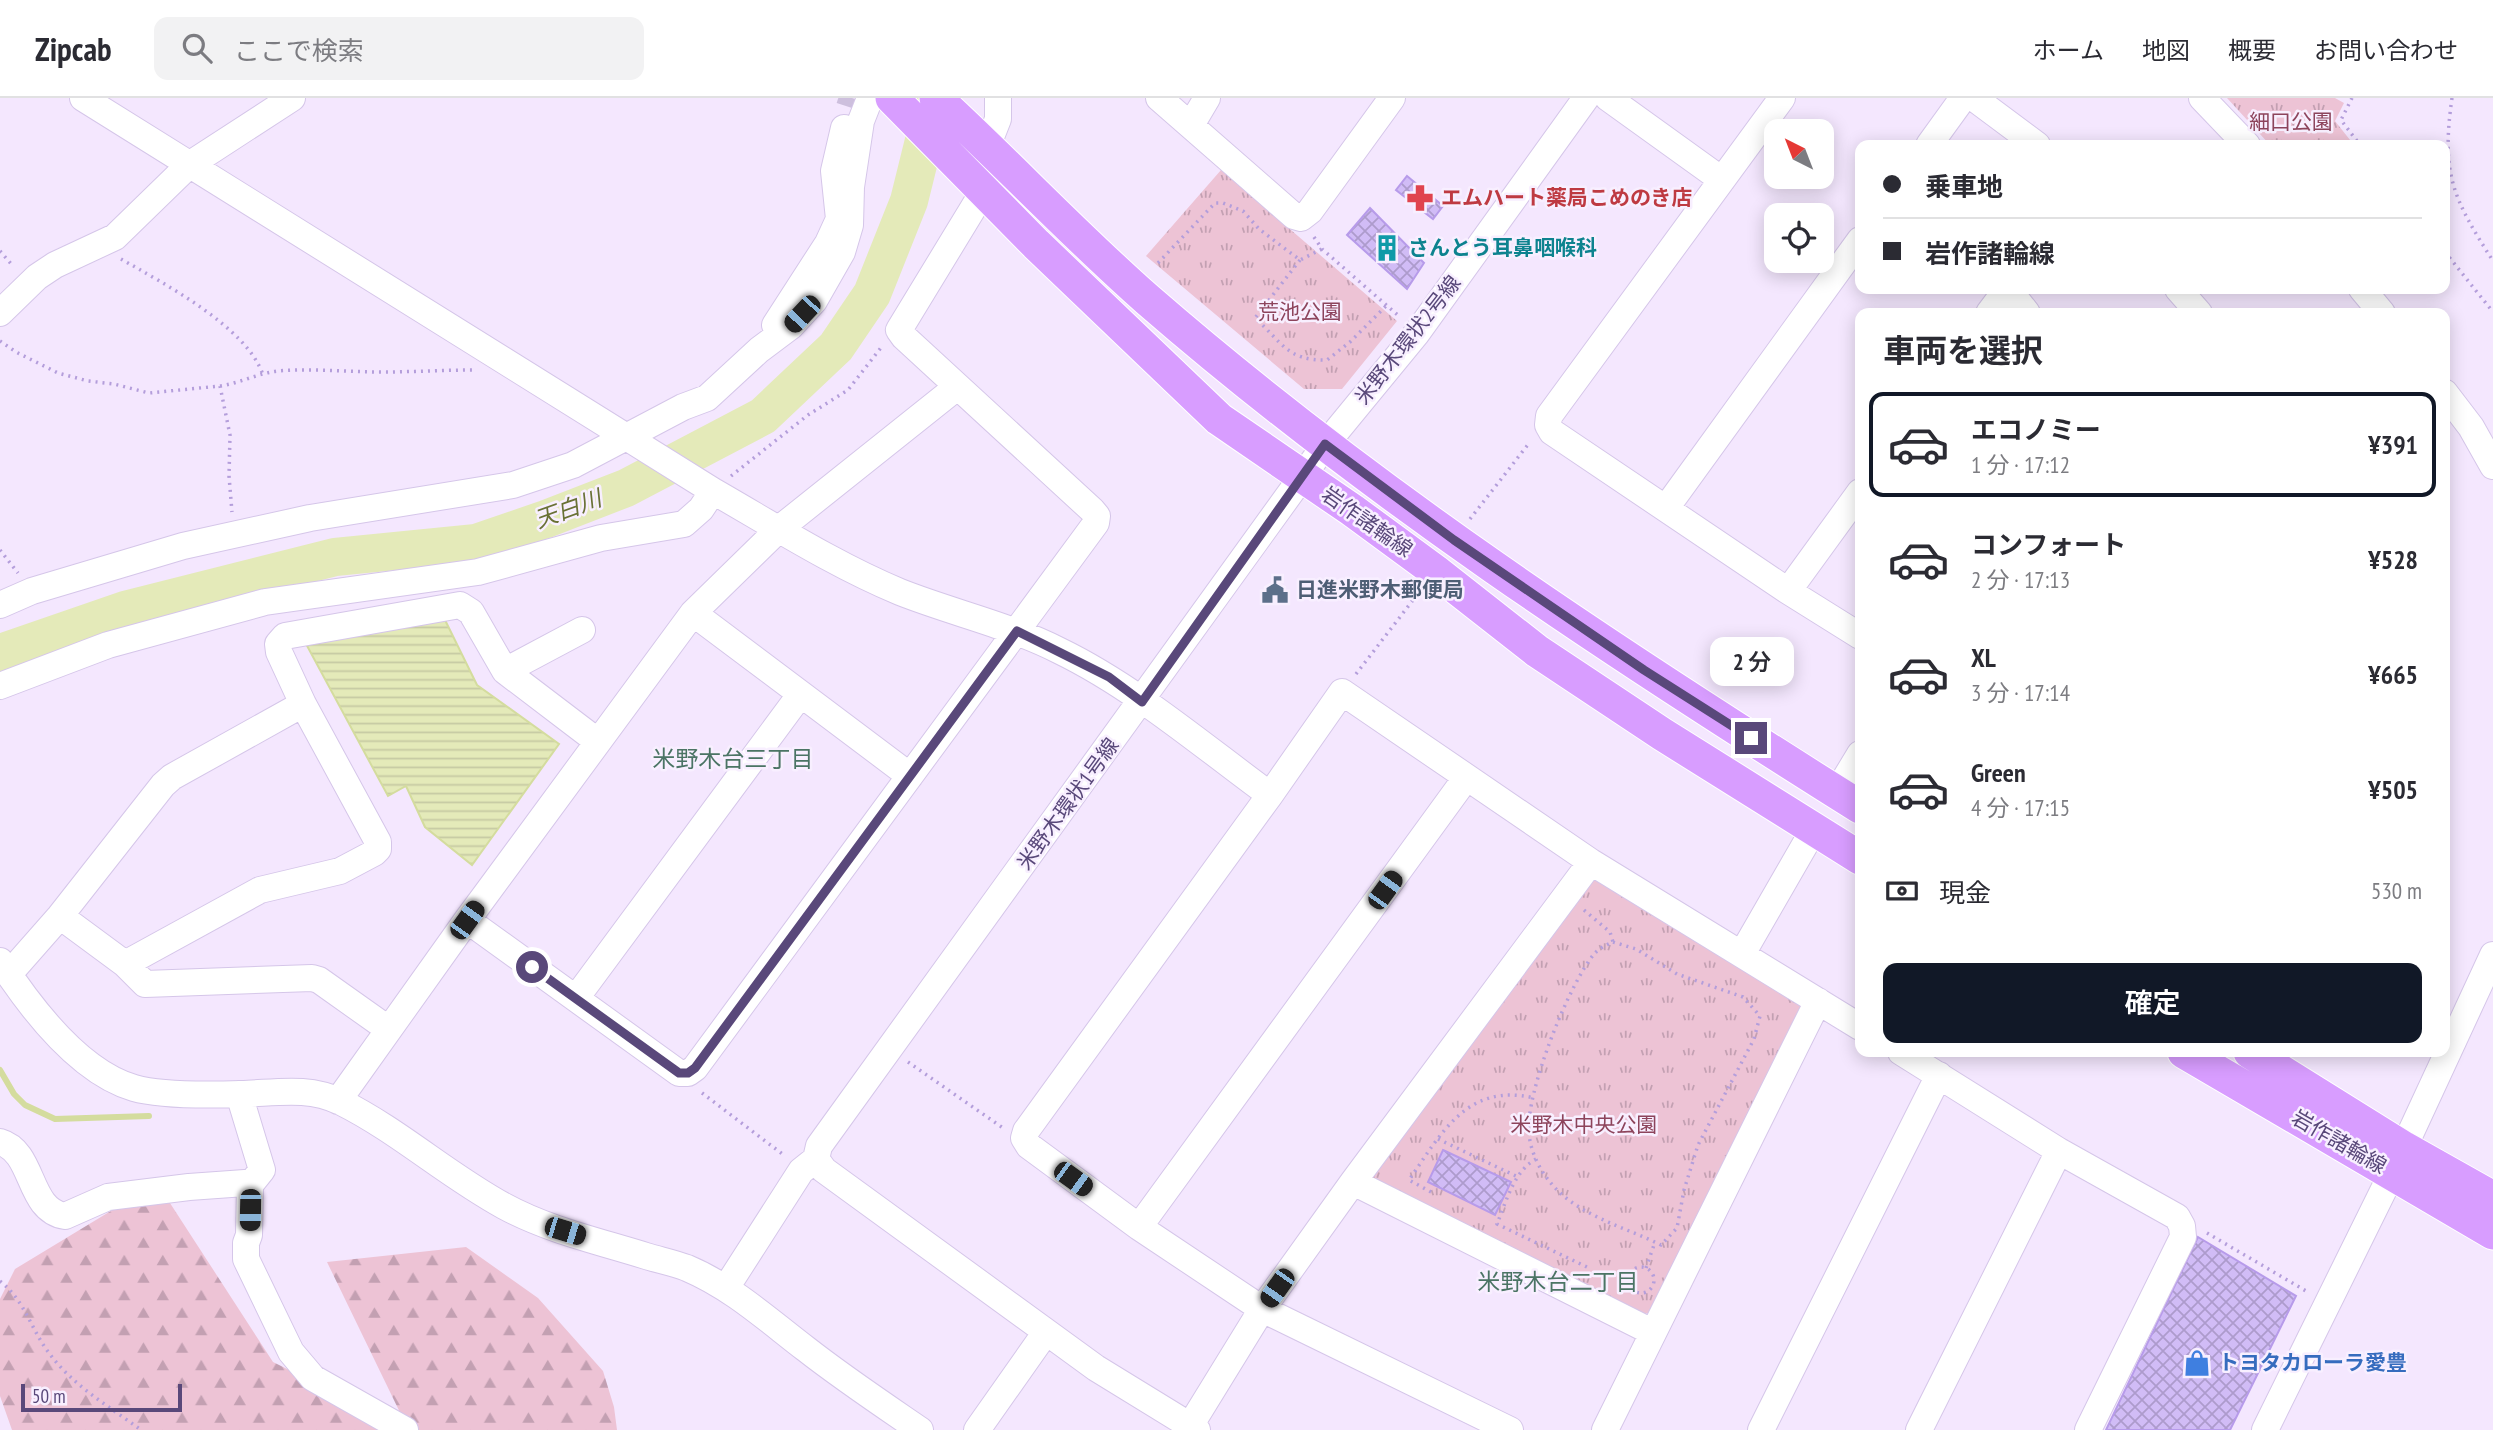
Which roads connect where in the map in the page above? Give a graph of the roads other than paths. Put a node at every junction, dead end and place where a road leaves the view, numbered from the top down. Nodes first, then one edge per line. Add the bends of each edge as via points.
1 (83, 98) edge
2 (292, 98) edge
3 (892, 98) edge
4 (936, 98) edge
5 (998, 98) edge
6 (1159, 98) edge
7 (1207, 98) edge
8 (1392, 98) edge
9 (1586, 98) edge
10 (1608, 98) edge
11 (1782, 98) edge
12 (1963, 98) edge
13 (1974, 98) edge
14 (2202, 98) edge
15 (860, 103) tunnel mouth
16 (1191, 125) junction
17 (977, 137) junction
18 (1933, 140) edge
19 (2030, 140) edge
20 (2242, 140) edge
21 (190, 165) junction
22 (1722, 180) junction
23 (974, 181) junction
24 (1855, 247) edge
25 (2011, 294) edge
26 (2182, 294) edge
27 (2366, 294) edge
28 (2023, 308) edge
29 (2195, 308) edge
30 (2378, 308) edge
31 (0, 313) edge
32 (957, 387) junction
33 (2450, 400) edge
34 (625, 436) junction
35 (1325, 444) junction
36 (2493, 466) edge
37 (1302, 477) junction
38 (708, 487) junction
39 (1855, 499) edge
40 (1666, 508) junction
41 (779, 529) junction
42 (1788, 591) junction
43 (0, 605) edge
44 (693, 613) junction
45 (582, 630) dead end
46 (1017, 631) junction
47 (1855, 633) edge
48 (505, 671) junction
49 (0, 686) edge
50 (800, 695) junction
51 (1142, 702) junction
52 (303, 704) junction
53 (597, 741) junction
54 (1855, 773) edge
55 (910, 776) junction
56 (1466, 778) junction
57 (1270, 795) junction
58 (1848, 799) edge
59 (1814, 829) junction
60 (1855, 855) edge
61 (1591, 862) junction
62 (60, 916) junction
63 (467, 920) junction
64 (1742, 954) junction
65 (2493, 955) edge
66 (125, 964) junction
67 (4, 967) edge
68 (576, 998) junction
69 (1818, 1001) junction
70 (1855, 1024) edge
71 (388, 1029) junction
72 (2450, 1048) edge
73 (1909, 1057) edge
74 (2194, 1057) edge
75 (2257, 1057) edge
76 (2446, 1057) edge
77 (1939, 1075) junction
78 (239, 1094) junction
79 (338, 1101) junction
80 (0, 1142) edge
81 (2059, 1151) junction
82 (2398, 1161) junction
83 (813, 1164) junction
84 (1353, 1182) junction
85 (250, 1185) junction
86 (2493, 1198) edge
87 (1139, 1227) junction
88 (2493, 1233) edge
89 (726, 1288) junction
90 (1262, 1309) junction
91 (1046, 1332) junction
92 (1652, 1332) junction
93 (1194, 1428) edge
94 (405, 1430) edge
95 (920, 1430) edge
96 (977, 1430) edge
97 (1510, 1430) edge
98 (1605, 1430) edge
99 (1761, 1430) edge
100 (1919, 1430) edge
101 (2088, 1430) edge
102 (2265, 1430) edge

1 - 21 street
2 - 21 street
3 - 23 main road, 岩作諸輪線
4 - 17 main road, 岩作諸輪線
5 - 17 street via 998,119
6 - 16 street
7 - 16 street
8 - 16 street via 1301,218
9 - 35 street, 米野木環状2号線 via 1417,333
10 - 22 street
11 - 22 street
12 - 18 street
13 - 19 street
14 - 20 street
15 - 34 street via 850,225 842,252 814,302 707,398
17 - 35 main road, 岩作諸輪線 via 1148,300
21 - 31 street via 115,237 55,265
21 - 34 street
22 - 40 street via 1549,416 1552,432
23 - 32 street via 899,330
23 - 37 main road, 岩作諸輪線 via 1219,419
24 - 40 street
25 - 28 street
26 - 29 street
27 - 30 street
32 - 41 street
32 - 46 street via 1097,516
33 - 36 street
34 - 38 street
34 - 43 street via 573,465 513,485 183,546 32,591
35 - 37 street, 米野木環状1号線
35 - 58 main road, 岩作諸輪線 via 1454,540 1644,670
37 - 51 street, 米野木環状1号線
37 - 59 main road, 岩作諸輪線 via 1435,571 1537,651
38 - 41 street
38 - 49 street via 701,509 684,524 601,538 478,572 265,602 108,646
39 - 42 street
40 - 42 street
41 - 44 street
41 - 46 street via 892,588
42 - 47 street
44 - 50 street
44 - 53 street
45 - 48 street
46 - 51 street via 1109,677
46 - 55 street
48 - 52 street via 471,612 460,606 285,636 278,644 279,652
48 - 53 street
50 - 55 street
50 - 68 street
51 - 57 street
51 - 83 street, 米野木環状1号線 via 819,1146
52 - 62 street via 172,777
52 - 66 street via 378,849 340,871 260,890
53 - 63 street
54 - 58 street
55 - 68 street via 688,1073 679,1073
56 - 57 street via 1342,692
56 - 61 street
56 - 87 street
57 - 87 street via 1026,1131 1029,1146
59 - 60 main road, 岩作諸輪線
59 - 64 street
61 - 64 street
61 - 84 street
62 - 66 street
62 - 67 street
63 - 68 street
63 - 71 street
64 - 69 street
65 - 72 street
66 - 71 street via 151,985 312,978
67 - 78 street via 67,1046 88,1064 132,1088
69 - 70 street
69 - 92 street
71 - 79 street
73 - 77 street
74 - 82 main road, 岩作諸輪線
75 - 82 main road, 岩作諸輪線
76 - 82 street
77 - 81 street
77 - 99 street
78 - 79 street via 302,1090
78 - 85 street via 262,1170
79 - 89 street via 383,1124 506,1207 545,1225 685,1267
80 - 85 street via 19,1156 40,1198 65,1216 108,1197
81 - 100 street
81 - 101 street via 2177,1217 2182,1226 2183,1237
82 - 86 main road, 岩作諸輪線
82 - 88 main road, 岩作諸輪線
82 - 102 street
83 - 89 street, 米野木環状1号線
83 - 91 street
84 - 90 street
84 - 92 street
85 - 94 street via 246,1259 291,1352 313,1378
87 - 90 street
89 - 95 street
90 - 93 street
90 - 97 street
91 - 93 street
91 - 96 street
92 - 98 street

